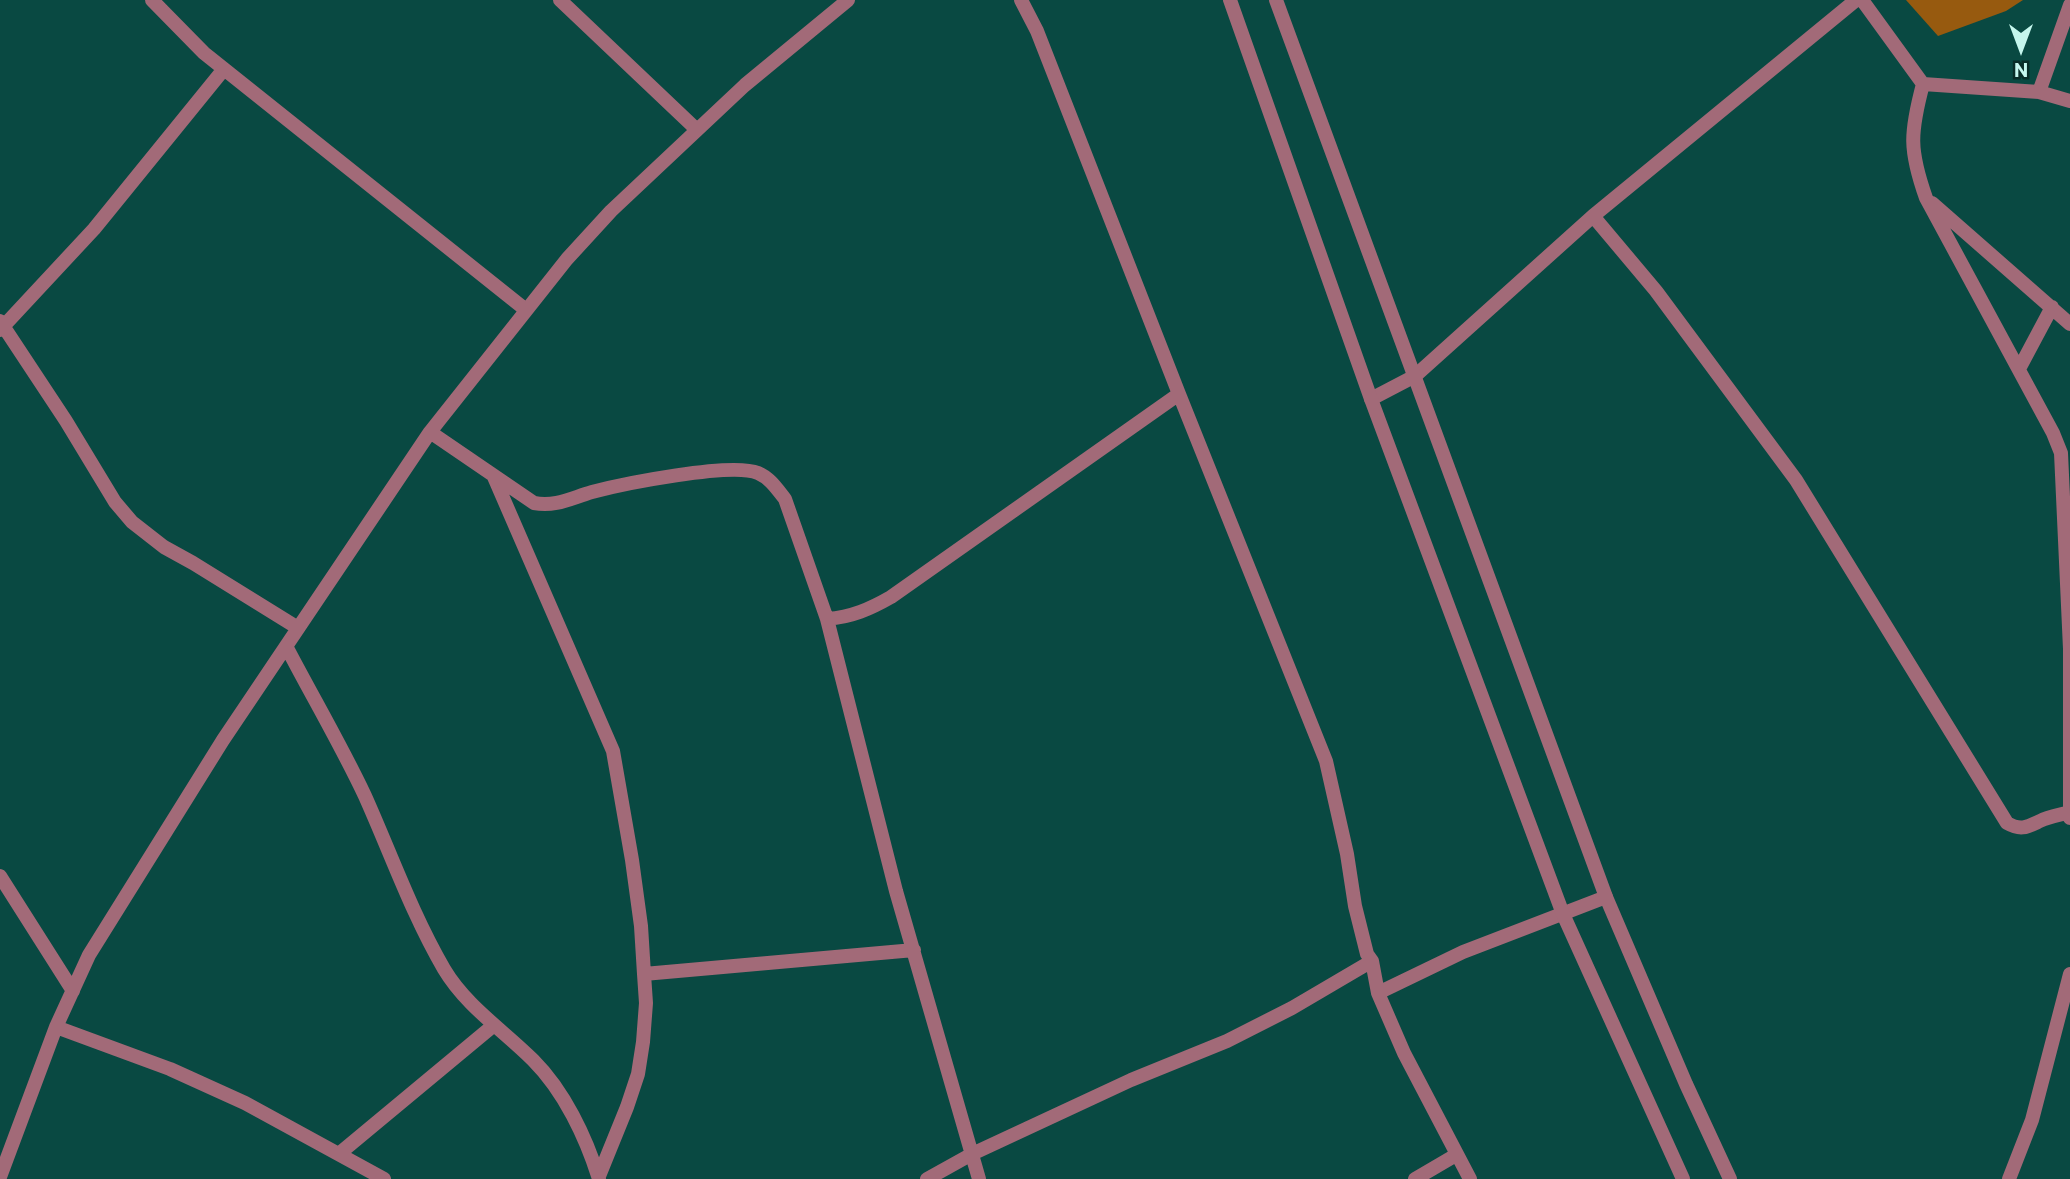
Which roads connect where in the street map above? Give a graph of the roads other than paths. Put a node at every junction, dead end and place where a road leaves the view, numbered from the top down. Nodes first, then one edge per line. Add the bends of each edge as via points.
1 (152, 0) edge
2 (560, 0) edge
3 (848, 0) edge
4 (1021, 0) edge
5 (1230, 0) edge
6 (1276, 0) edge
7 (1856, 0) edge
8 (1862, 0) edge
9 (2070, 5) edge
10 (223, 69) junction
11 (1923, 84) junction
12 (2039, 92) junction
13 (2070, 101) edge
14 (696, 129) junction
15 (1926, 198) junction
16 (1593, 216) junction
17 (2052, 307) junction
18 (526, 310) junction
19 (2070, 324) edge
20 (1, 326) edge
21 (2019, 369) junction
22 (1415, 376) junction
23 (1179, 394) junction
24 (1371, 399) junction
25 (430, 432) junction
26 (494, 476) junction
27 (827, 619) junction
28 (298, 628) junction
29 (286, 646) junction
30 (2070, 812) edge
31 (2070, 818) edge
32 (0, 876) edge
33 (1606, 897) junction
34 (1563, 914) junction
35 (914, 950) junction
36 (1372, 961) junction
37 (644, 974) junction
38 (2070, 974) edge
39 (73, 991) junction
40 (1378, 993) junction
41 (494, 1025) junction
42 (55, 1027) junction
43 (340, 1153) junction
44 (972, 1154) junction
45 (1456, 1155) junction
46 (0, 1177) edge
47 (599, 1177) edge
48 (384, 1179) edge
49 (927, 1179) edge
50 (979, 1179) edge
51 (1415, 1179) edge
52 (1470, 1179) edge
53 (1683, 1179) edge
54 (1730, 1179) edge
55 (2009, 1179) edge

1 - 10 street
2 - 14 street
3 - 14 street
4 - 23 street
5 - 24 street
6 - 22 street
7 - 16 street
8 - 11 street
9 - 12 street
10 - 18 street
10 - 20 street via 94,229
11 - 12 street
11 - 15 street via 1913,124 1914,164
12 - 13 street
14 - 18 street via 611,211
15 - 17 street
15 - 21 street
16 - 22 street
16 - 30 street via 1656,291 1796,480 2007,823 2027,828
17 - 19 street
17 - 21 street
18 - 25 street
20 - 28 street via 132,522 164,548
21 - 30 street via 2061,453 2070,649
22 - 24 street
22 - 33 street
23 - 27 street via 891,597 845,618
23 - 36 street via 1326,761
24 - 34 street
25 - 26 street
25 - 28 street
26 - 27 street via 534,503 552,505 648,480 743,470 758,473 785,499
26 - 37 street via 613,751 641,926
27 - 35 street
28 - 29 street
29 - 39 street via 103,933
29 - 41 street via 364,794 446,971
30 - 31 street
32 - 39 street
33 - 34 street
33 - 54 street
34 - 40 street via 1463,952
34 - 53 street
35 - 37 street
35 - 44 street
36 - 40 street
36 - 44 street via 1227,1041
37 - 47 street via 646,1003 638,1074
38 - 55 street via 2032,1120
39 - 42 street
40 - 45 street
41 - 43 street
41 - 47 street via 556,1087
42 - 43 street via 170,1069
42 - 46 street
43 - 48 street
44 - 49 street
44 - 50 street
45 - 51 street
45 - 52 street

